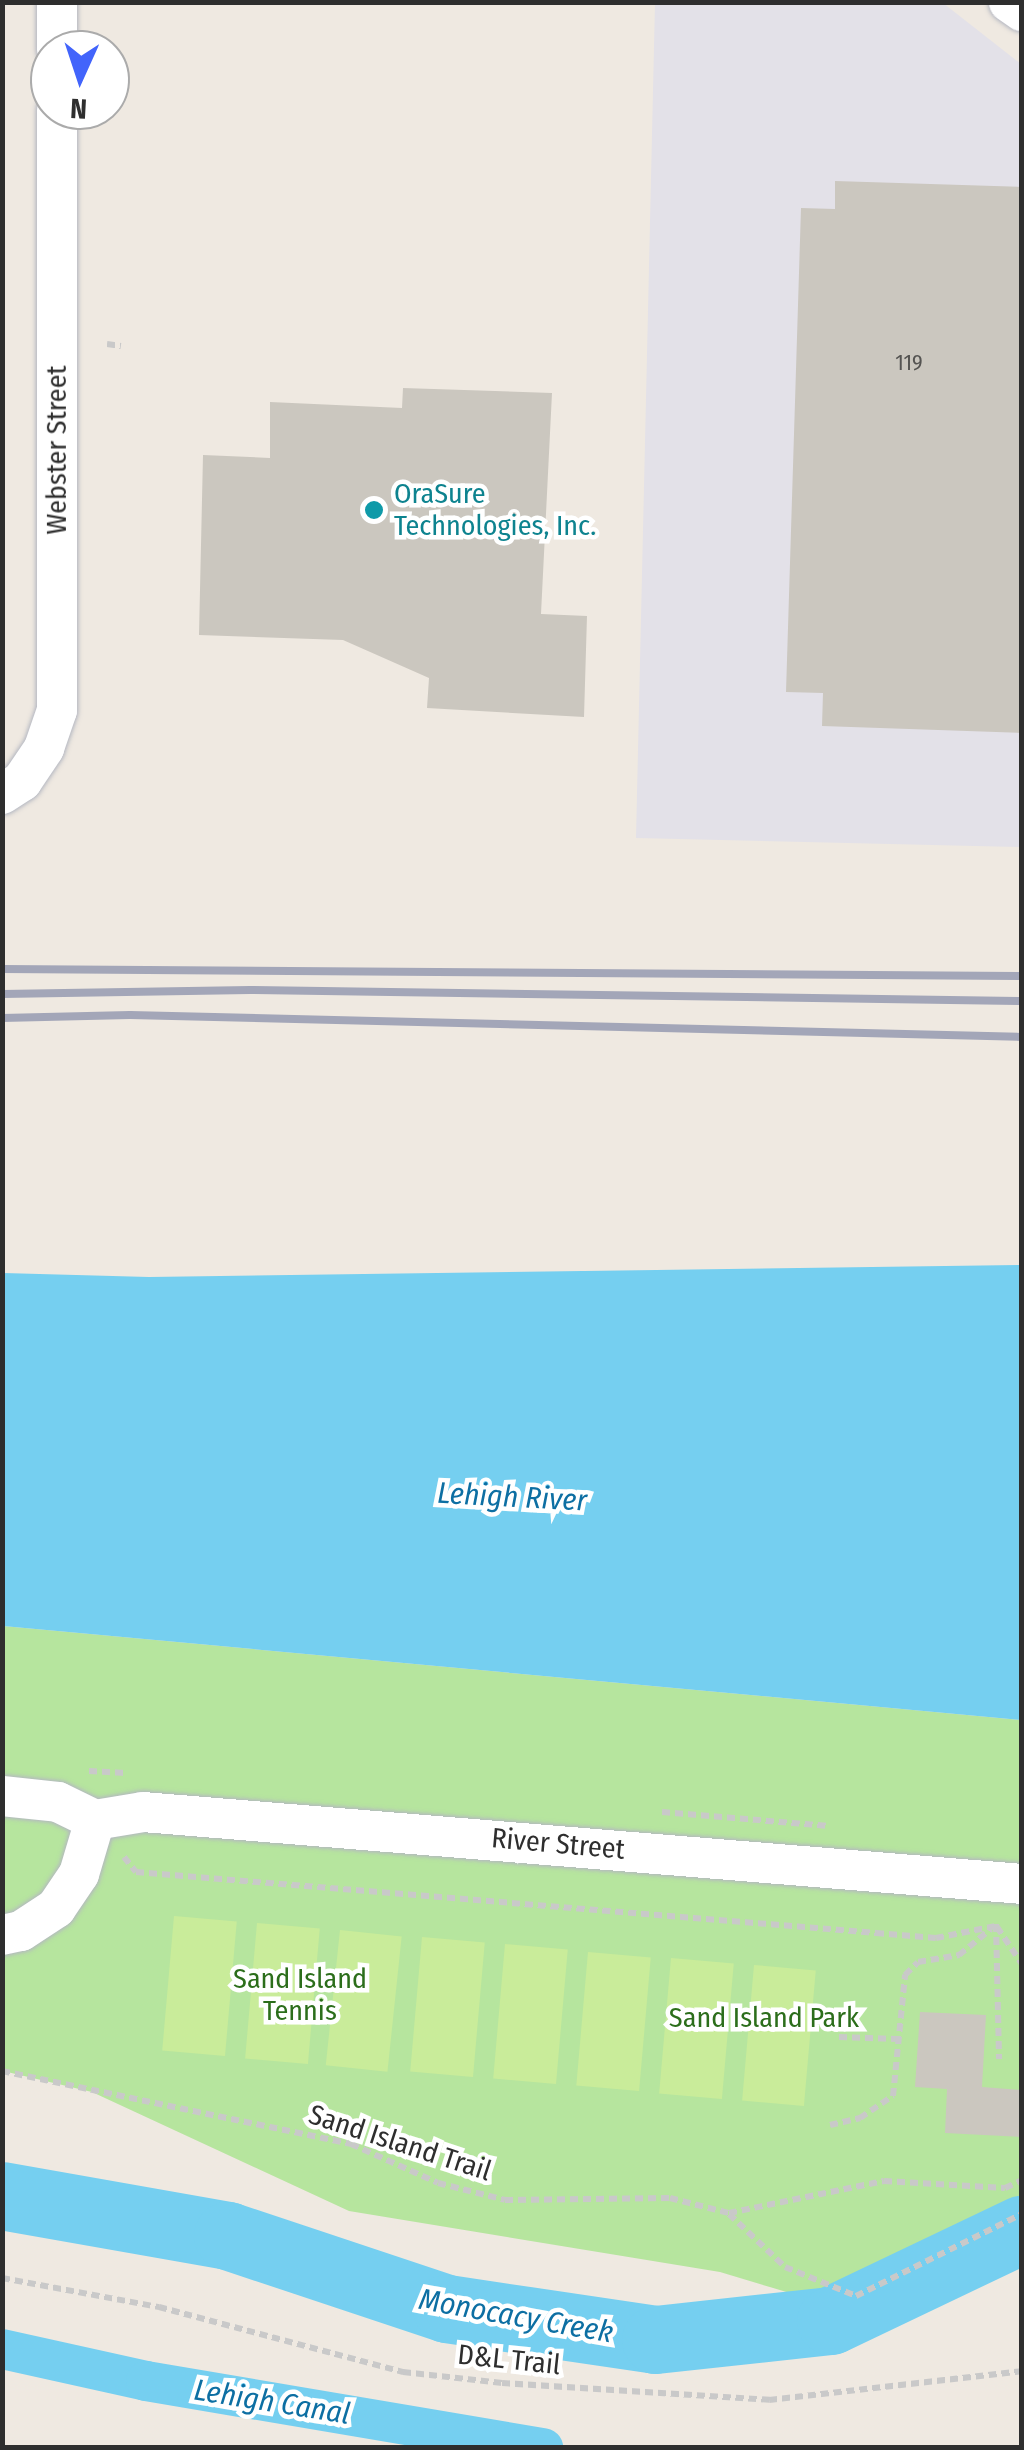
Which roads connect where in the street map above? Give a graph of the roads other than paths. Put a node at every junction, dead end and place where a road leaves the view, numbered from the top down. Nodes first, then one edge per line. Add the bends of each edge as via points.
1 (56, 2) edge
2 (1009, 2) edge
3 (1022, 10) edge
4 (56, 30) edge
5 (56, 130) edge
6 (12, 788) edge
7 (2, 1796) edge
8 (95, 1820) junction
9 (1010, 1900) edge
10 (2, 1934) edge

1 - 4 street
2 - 3 street
5 - 6 street, Webster Street via 57,710
7 - 8 street via 58,1802
8 - 9 street, River Street via 143,1812
8 - 10 street via 79,1874 56,1908 20,1931

